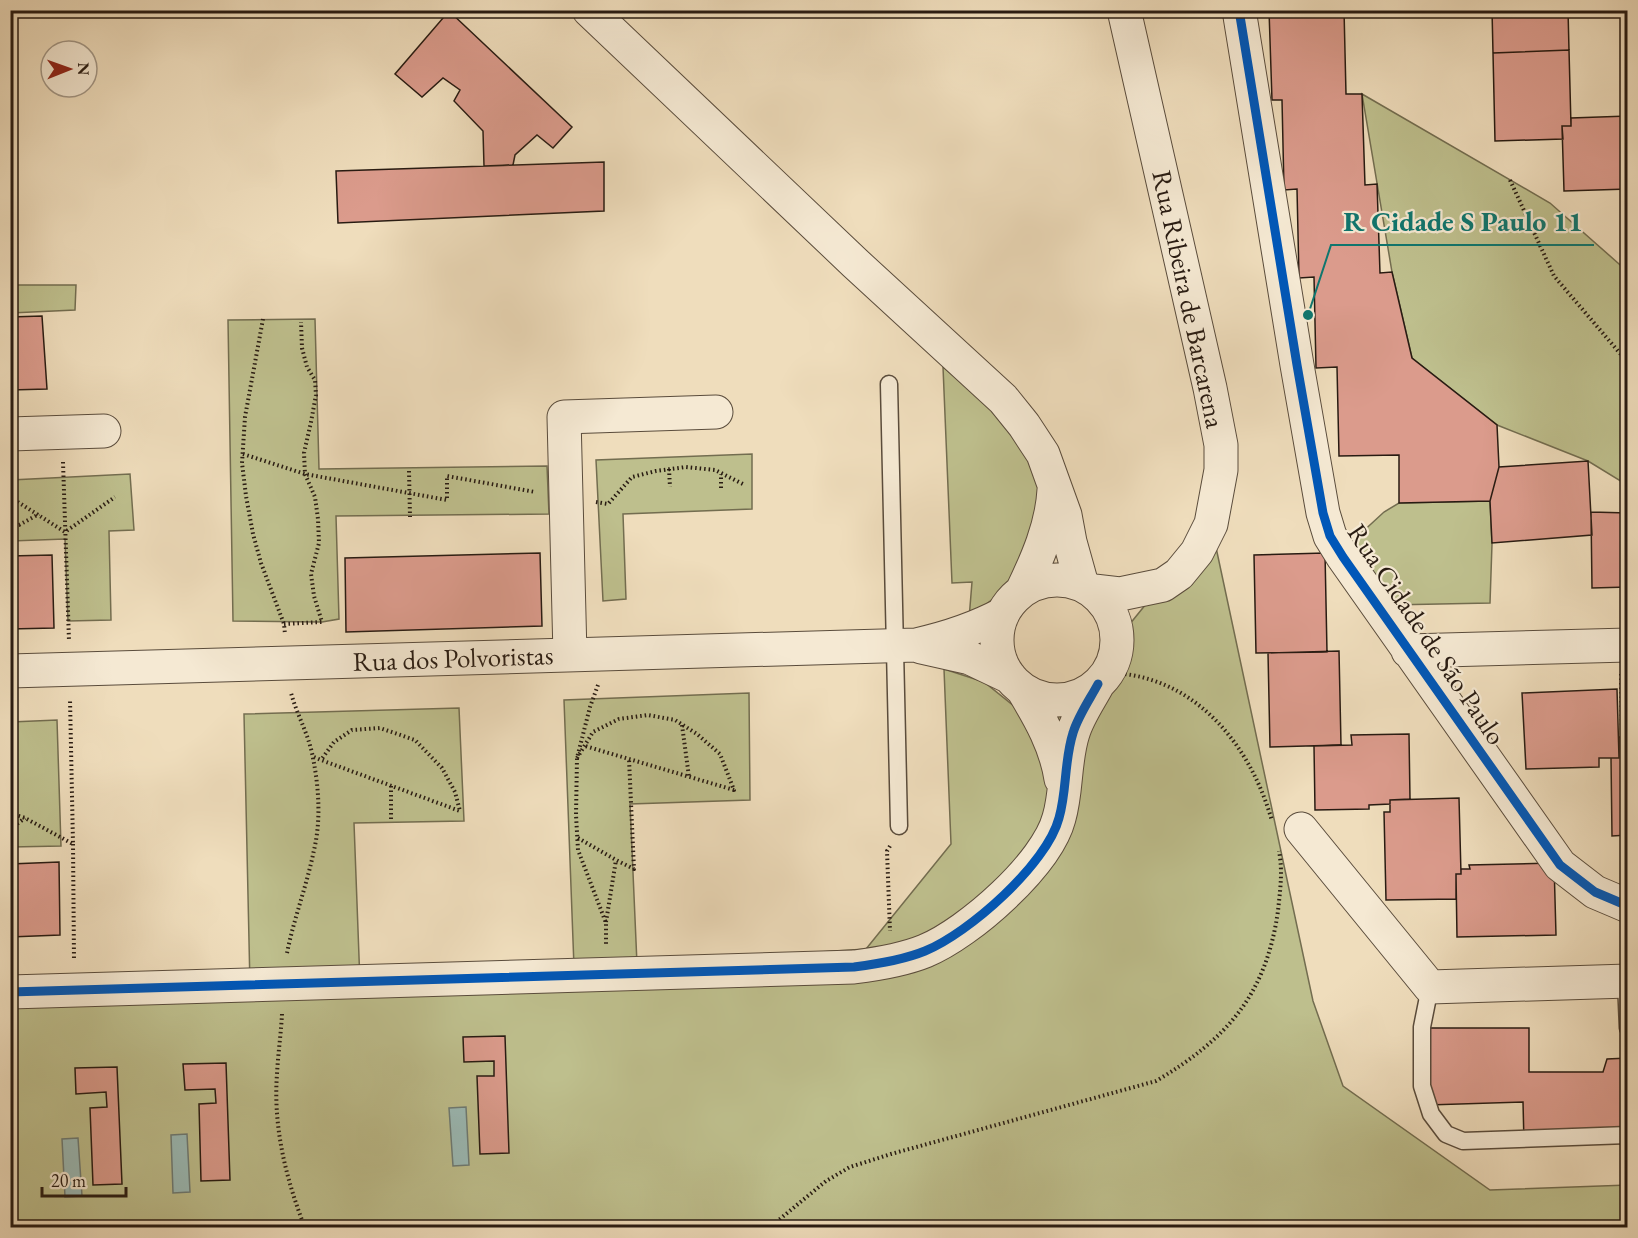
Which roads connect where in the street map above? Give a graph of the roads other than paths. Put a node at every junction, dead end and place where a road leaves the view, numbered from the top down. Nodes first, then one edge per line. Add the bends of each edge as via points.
1 (589, 10) edge
2 (1124, 10) edge
3 (1239, 10) edge
4 (889, 384) dead end
5 (716, 412) dead end
6 (104, 431) dead end
7 (10, 434) edge
8 (1054, 483) junction
9 (1173, 578) junction
10 (1088, 588) junction
11 (1012, 603) junction
12 (906, 645) junction
13 (1624, 645) edge
14 (1408, 651) junction
15 (570, 655) junction
16 (1108, 667) junction
17 (10, 671) edge
18 (1016, 683) junction
19 (1062, 795) junction
20 (900, 826) road end
21 (1284, 835) road end
22 (1628, 906) edge
23 (1627, 981) edge
24 (1430, 987) junction
25 (10, 992) edge
26 (1628, 1028) edge
27 (1628, 1135) edge

1 - 8 street via 1003,399 1043,454
2 - 9 street, Rua Ribeira de Barcarena via 1221,445 1221,470 1211,524 1197,552
3 - 14 street, Rua Cidade de São Paulo via 1323,513 1330,536
4 - 12 lane
5 - 15 street via 564,417
6 - 7 street
8 - 10 street via 1072,551
8 - 11 street via 1045,535 1032,570
9 - 10 street, Rua Ribeira de Barcarena via 1163,585 1120,594
9 - 16 street, Rua Ribeira de Barcarena via 1130,622
10 - 11 street via 1051,579 1036,583
10 - 16 street via 1104,602 1117,629
11 - 12 street, Rua dos Polvoristas via 982,625 957,635
11 - 18 street via 998,630 998,646 1002,663
12 - 15 street, Rua dos Polvoristas
12 - 18 street, Rua dos Polvoristas via 970,658
12 - 20 lane
13 - 14 street
14 - 22 street, Rua Cidade de São Paulo via 1560,865 1595,892
15 - 17 street, Rua dos Polvoristas
16 - 18 street via 1082,695 1062,700 1042,698
16 - 19 street, Rua Ribeira de Barcarena via 1074,731
18 - 19 street via 1041,719 1057,759
19 - 25 street, Rua Ribeira de Barcarena via 1059,819 1046,848 984,915 926,951 891,962 854,967
21 - 24 street
23 - 24 street
23 - 26 lane
24 - 27 lane via 1422,1027 1422,1086 1431,1114 1446,1134 1463,1141

